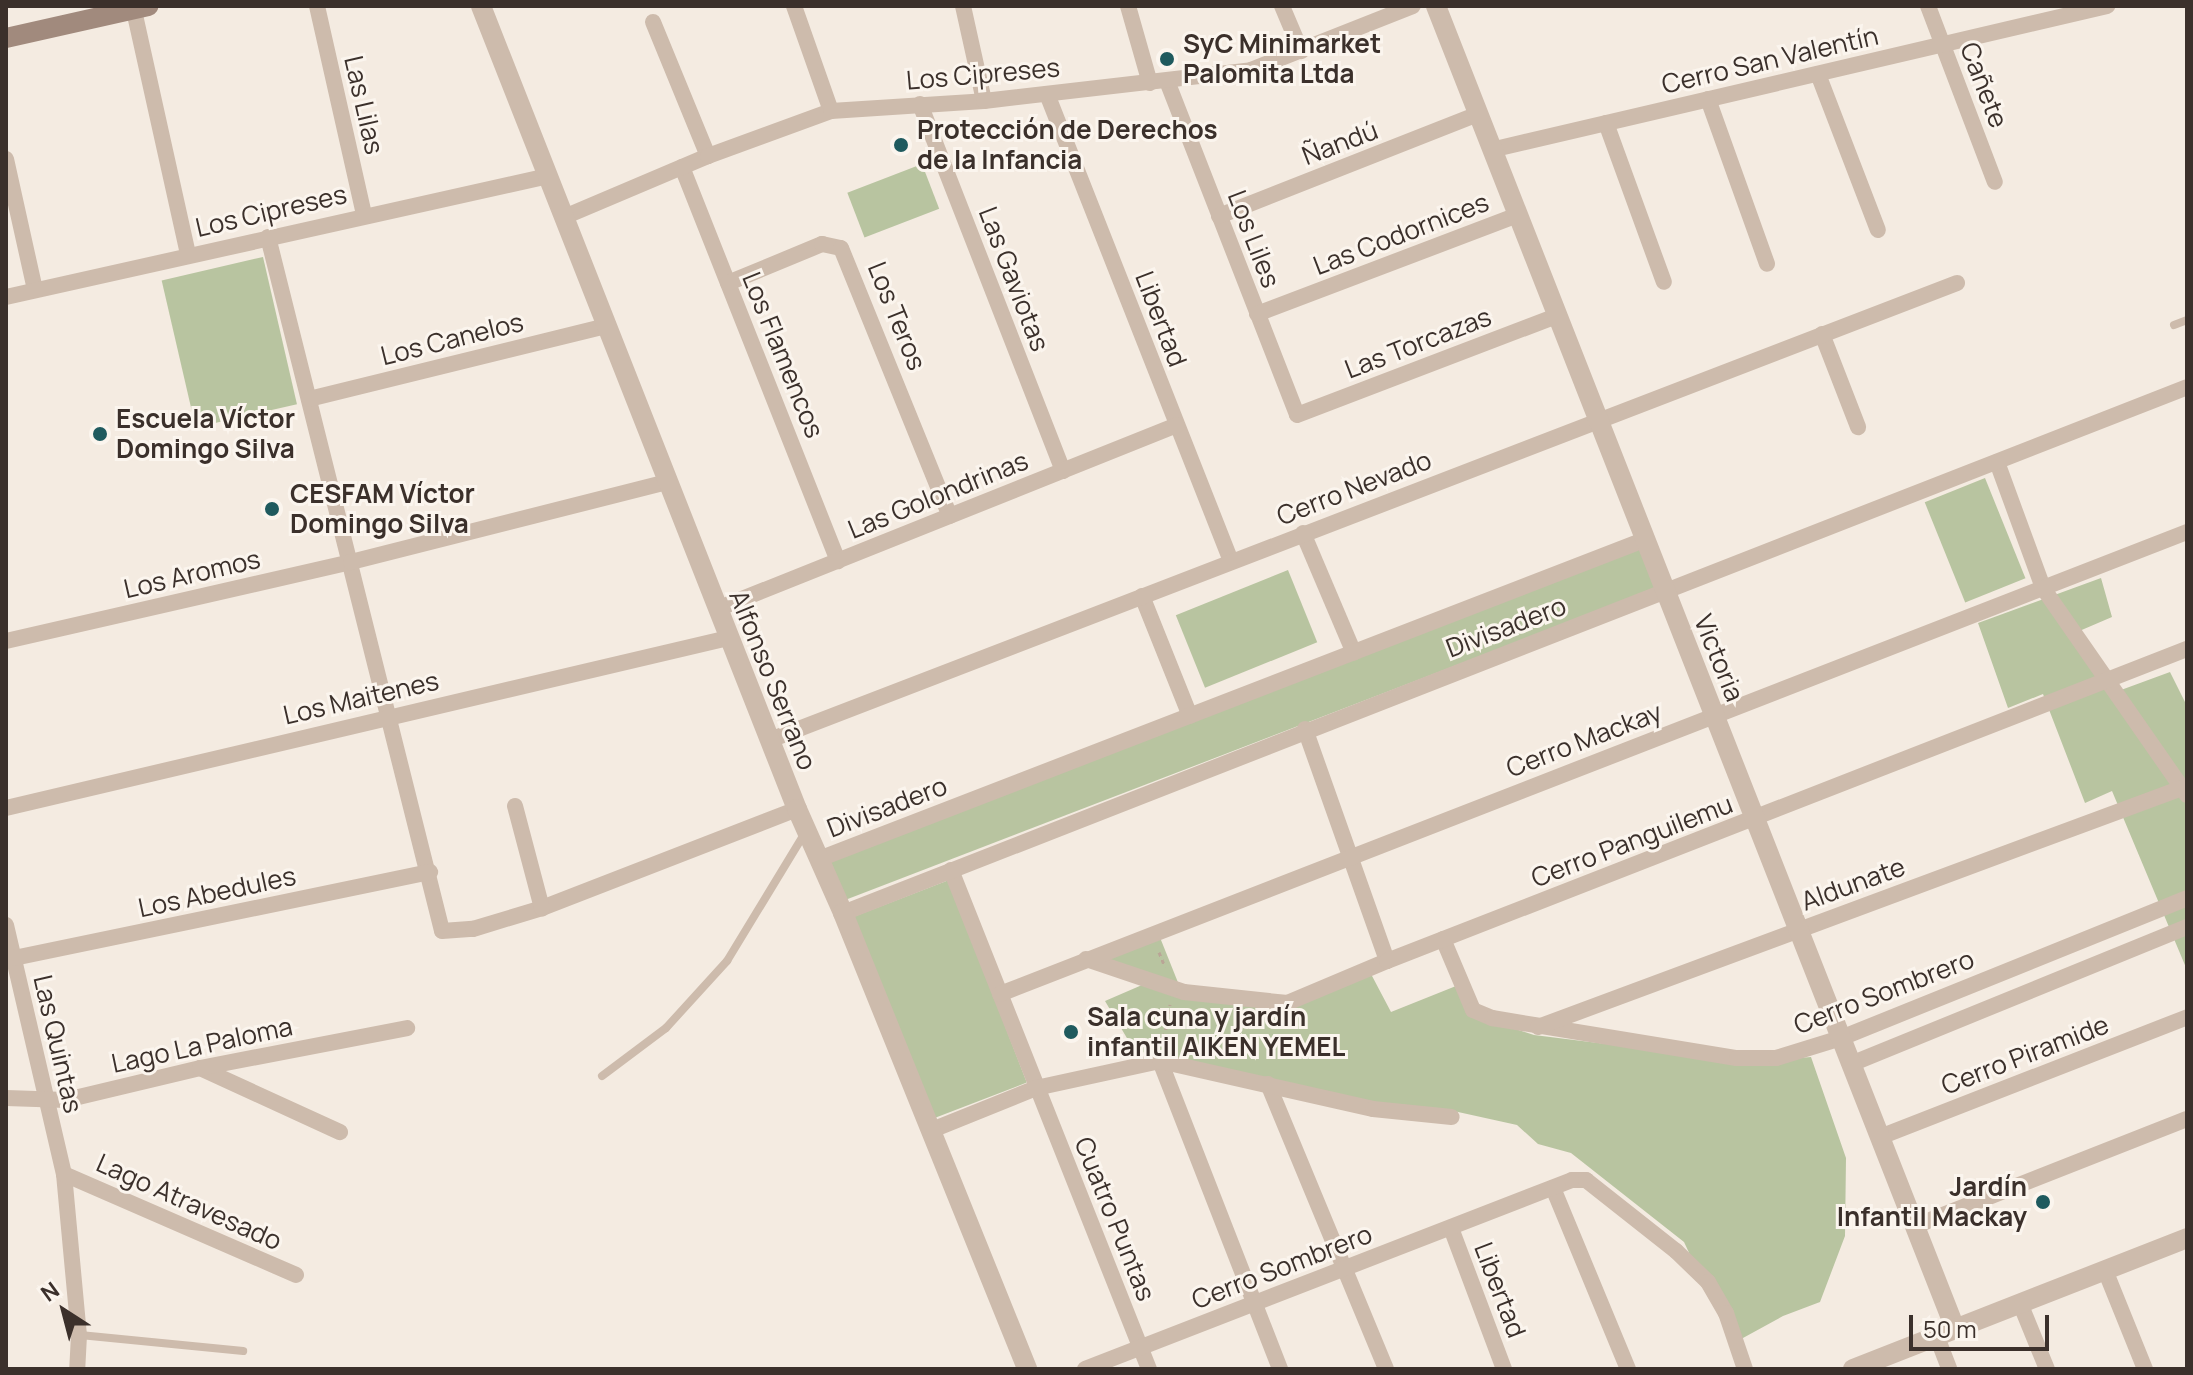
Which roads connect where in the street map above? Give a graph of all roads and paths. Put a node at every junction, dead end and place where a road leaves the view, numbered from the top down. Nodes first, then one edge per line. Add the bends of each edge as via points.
1 (317, 6) edge
2 (481, 6) edge
3 (794, 6) edge
4 (963, 6) edge
5 (1128, 6) edge
6 (1282, 6) edge
7 (1413, 6) edge
8 (1436, 6) edge
9 (1928, 6) edge
10 (2107, 6) edge
11 (138, 7) edge
12 (653, 22) dead end
13 (6, 38) edge
14 (1942, 45) junction
15 (1301, 51) junction
16 (1818, 74) junction
17 (1158, 82) junction
18 (1047, 94) junction
19 (1708, 99) junction
20 (984, 101) junction
21 (920, 104) junction
22 (831, 111) junction
23 (1478, 114) junction
24 (1606, 123) junction
25 (1491, 150) junction
26 (708, 156) junction
27 (6, 159) edge
28 (682, 167) junction
29 (548, 176) junction
30 (1995, 182) dead end
31 (364, 214) junction
32 (1517, 215) junction
33 (1219, 216) junction
34 (564, 217) junction
35 (1878, 230) dead end
36 (268, 237) junction
37 (188, 255) junction
38 (1767, 264) dead end
39 (1664, 282) dead end
40 (728, 283) junction
41 (1957, 283) dead end
42 (35, 290) junction
43 (6, 297) edge
44 (1257, 314) junction
45 (1556, 316) junction
46 (2187, 320) edge
47 (2174, 325) dead end
48 (606, 326) junction
49 (1822, 334) junction
50 (2187, 387) edge
51 (309, 399) junction
52 (1297, 415) joint
53 (1596, 419) junction
54 (1177, 425) junction
55 (1858, 427) dead end
56 (1997, 462) junction
57 (1063, 471) junction
58 (668, 482) junction
59 (950, 516) junction
60 (2187, 532) edge
61 (1303, 533) junction
62 (1644, 540) junction
63 (838, 561) junction
64 (1231, 561) junction
65 (351, 562) junction
66 (2043, 588) junction
67 (1665, 592) junction
68 (1142, 596) junction
69 (717, 609) junction
70 (728, 638) junction
71 (6, 641) edge
72 (2187, 649) edge
73 (1354, 653) junction
74 (2109, 680) junction
75 (390, 716) junction
76 (1190, 716) junction
77 (1714, 716) junction
78 (1305, 729) junction
79 (770, 740) junction
80 (2186, 790) edge
81 (515, 806) dead end
82 (6, 808) edge
83 (797, 809) junction
84 (1755, 820) junction
85 (806, 831) junction
86 (1349, 857) junction
87 (819, 859) junction
88 (951, 870) junction
89 (430, 872) junction
90 (2187, 898) edge
91 (542, 908) junction
92 (843, 913) junction
93 (6, 925) edge
94 (2187, 927) edge
95 (1798, 930) junction
96 (1443, 939) junction
97 (14, 958) junction
98 (1086, 959) junction
99 (1387, 961) junction
100 (12, 979) edge
101 (1000, 994) junction
102 (2187, 1017) edge
103 (1536, 1027) junction
104 (407, 1028) dead end
105 (1841, 1038) junction
106 (1160, 1061) junction
107 (1851, 1064) junction
108 (200, 1068) junction
109 (602, 1076) dead end
110 (1268, 1084) junction
111 (1036, 1088) junction
112 (6, 1098) edge
113 (47, 1099) junction
114 (1452, 1117) dead end
115 (2187, 1119) edge
116 (932, 1130) junction
117 (340, 1132) dead end
118 (1880, 1137) junction
119 (64, 1174) junction
120 (1553, 1188) junction
121 (1915, 1226) junction
122 (1451, 1228) junction
123 (2187, 1238) edge
124 (1346, 1268) junction
125 (2105, 1270) junction
126 (296, 1275) dead end
127 (1255, 1302) junction
128 (2020, 1303) junction
129 (1946, 1333) junction
130 (79, 1335) junction
131 (1140, 1347) junction
132 (243, 1351) dead end
133 (1865, 1367) edge
134 (77, 1369) edge
135 (1027, 1369) edge
136 (1085, 1369) edge
137 (1149, 1369) edge
138 (1280, 1369) edge
139 (1386, 1369) edge
140 (1504, 1369) edge
141 (1628, 1369) edge
142 (1745, 1369) edge
143 (1949, 1369) edge
144 (2047, 1369) edge
145 (2145, 1369) edge

1 - 31 street, Las Lilas
2 - 29 street, Alfonso Serrano
3 - 22 street
4 - 20 street
5 - 17 street, Los Liles
6 - 15 street
7 - 15 street, Los Cipreses
8 - 23 street, Victoria
9 - 14 street, Cañete
10 - 14 street, Cerro San Valentín
11 - 13 main road
11 - 37 street
12 - 26 street
14 - 16 street, Cerro San Valentín
14 - 30 street, Cañete
15 - 17 street, Los Cipreses via 1251,70
16 - 19 street, Cerro San Valentín
16 - 35 street
17 - 18 street, Los Cipreses
17 - 33 street, Los Liles
18 - 20 street, Los Cipreses
18 - 54 street, Libertad
19 - 24 street, Cerro San Valentín
19 - 38 street
20 - 21 street, Los Cipreses
21 - 22 street, Los Cipreses
21 - 57 street, Las Gaviotas
22 - 26 street, Los Cipreses
23 - 25 street, Victoria
23 - 33 street, Ñandú
24 - 25 street, Cerro San Valentín
24 - 39 street
25 - 32 street, Victoria
26 - 28 street, Los Cipreses
27 - 42 street
28 - 34 street, Los Cipreses
28 - 40 street, Los Flamencos
29 - 31 street, Los Cipreses
29 - 34 street, Alfonso Serrano
31 - 36 street, Los Cipreses
32 - 44 street, Las Codornices
32 - 45 street, Victoria
33 - 44 street, Los Liles
34 - 48 street, Alfonso Serrano
36 - 37 street, Los Cipreses
36 - 51 street
37 - 42 street, Los Cipreses
40 - 59 street, Los Teros via 822,244 841,248
40 - 63 street, Los Flamencos
41 - 49 street, Cerro Nevado
42 - 43 street, Los Cipreses
44 - 52 street, Los Liles
45 - 52 street, Las Torcazas
45 - 53 street, Victoria
46 - 47 lane
48 - 51 street, Los Canelos
48 - 58 street, Alfonso Serrano
49 - 53 street, Cerro Nevado
49 - 55 street
50 - 56 street, Divisadero
51 - 65 street
53 - 61 street, Cerro Nevado
53 - 62 street, Victoria
54 - 57 street, Las Golondrinas
54 - 64 street, Libertad
56 - 66 street
56 - 67 street, Divisadero
57 - 59 street, Las Golondrinas
58 - 65 street, Los Aromos
58 - 69 street, Alfonso Serrano
59 - 63 street, Las Golondrinas
60 - 66 street, Cerro Mackay
61 - 64 street, Cerro Nevado
61 - 73 street
62 - 67 street, Victoria
62 - 73 street, Divisadero
63 - 69 street, Las Golondrinas
64 - 68 street, Cerro Nevado
65 - 71 street, Los Aromos
65 - 75 street
66 - 74 street
66 - 77 street, Cerro Mackay
67 - 77 street, Victoria
67 - 78 street, Divisadero
68 - 76 street
68 - 79 street, Cerro Nevado
69 - 70 street, Alfonso Serrano
70 - 75 street, Los Maitenes
70 - 79 street, Alfonso Serrano
72 - 74 street, Cerro Panguilemu
73 - 76 street, Divisadero
74 - 80 street
74 - 84 street, Cerro Panguilemu
75 - 82 street, Los Maitenes
75 - 89 street
76 - 87 street, Divisadero
77 - 84 street, Victoria
77 - 86 street, Cerro Mackay
78 - 86 street
78 - 88 street, Divisadero
79 - 83 street, Alfonso Serrano
80 - 95 street, Aldunate
81 - 91 street
83 - 85 street, Alfonso Serrano
83 - 91 street, Divisadero
84 - 95 street, Victoria
84 - 96 street, Cerro Panguilemu
85 - 87 street, Alfonso Serrano
85 - 109 lane via 727,961 666,1028
86 - 98 street, Cerro Mackay
86 - 99 street
87 - 92 street, Alfonso Serrano
88 - 92 street, Divisadero
88 - 101 street, Cuatro Puntas
89 - 91 street, Divisadero via 442,931 473,929
89 - 97 street, Los Abedules
90 - 105 street, Cerro Sombrero
92 - 116 street, Alfonso Serrano
93 - 97 street, Las Quintas
94 - 107 street, Cerro Sombrero
95 - 103 street, Aldunate
95 - 105 street, Victoria
96 - 99 street, Cerro Panguilemu
96 - 103 street, Cerro Sombrero via 1473,1010
97 - 100 street, Las Quintas
98 - 99 street, Cerro Panguilemu via 1184,992 1287,1003
98 - 101 street, Cerro Mackay
100 - 113 street, Las Quintas
101 - 111 street, Cuatro Puntas
102 - 118 street, Cerro Piramide
103 - 105 street, Cerro Sombrero via 1737,1058 1776,1058
104 - 108 street, Lago La Paloma
105 - 107 street, Victoria
106 - 110 street
106 - 111 street
106 - 127 street
107 - 118 street, Victoria
108 - 113 street, Lago La Paloma via 66,1100
108 - 117 street
110 - 114 street via 1373,1109
110 - 124 street
111 - 116 street
111 - 131 street, Cuatro Puntas
112 - 113 street, Lago La Paloma
113 - 119 street, Las Quintas
115 - 121 street
116 - 135 street, Alfonso Serrano
118 - 121 street, Victoria
119 - 126 street, Lago Atravesado
119 - 130 street, Las Quintas
120 - 122 street, Cerro Sombrero
120 - 141 street
120 - 142 street, Cerro Sombrero via 1586,1180 1676,1251 1708,1282 1726,1313
121 - 129 street, Victoria
122 - 124 street, Cerro Sombrero
122 - 140 street, Libertad
123 - 125 street
124 - 127 street, Cerro Sombrero
124 - 139 street
125 - 128 street
125 - 145 street
127 - 131 street, Cerro Sombrero
127 - 138 street
128 - 129 street
128 - 144 street
129 - 133 street
129 - 143 street, Victoria
130 - 132 lane
130 - 134 street, Las Quintas
131 - 136 street, Cerro Sombrero
131 - 137 street, Cuatro Puntas

